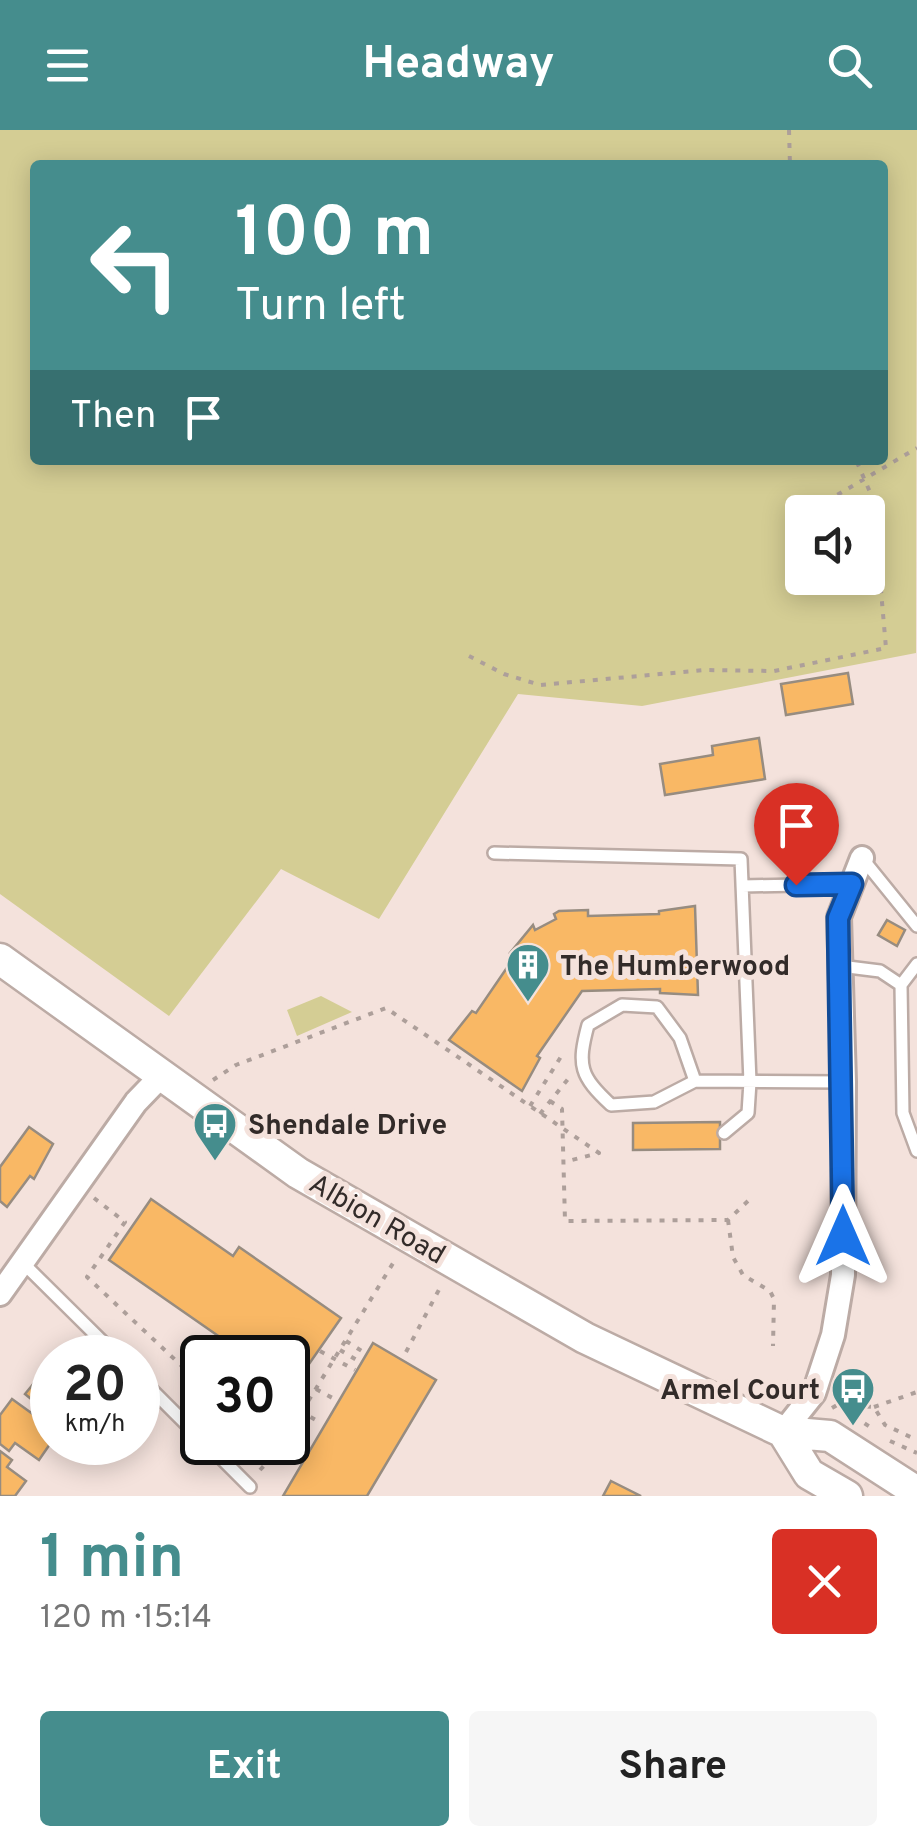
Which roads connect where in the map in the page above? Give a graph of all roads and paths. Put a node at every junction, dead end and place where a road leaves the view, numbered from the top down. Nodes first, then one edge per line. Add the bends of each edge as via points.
1 (788, 130) edge
2 (790, 160) edge
3 (917, 448) edge
4 (858, 465) edge
5 (865, 481) junction
6 (839, 495) edge
7 (469, 656) dead end
8 (494, 854) dead end
9 (862, 858) joint
10 (852, 884) junction
11 (742, 886) junction
12 (917, 926) edge
13 (0, 958) edge
14 (917, 964) edge
15 (840, 966) junction
16 (902, 986) junction
17 (562, 1055) dead end
18 (162, 1074) junction
19 (568, 1079) dead end
20 (694, 1082) junction
21 (750, 1082) junction
22 (844, 1082) junction
23 (192, 1094) junction
24 (550, 1101) junction
25 (530, 1106) junction
26 (540, 1114) junction
27 (564, 1131) junction
28 (724, 1133) dead end
29 (917, 1152) edge
30 (564, 1162) junction
31 (76, 1186) junction
32 (750, 1199) dead end
33 (728, 1220) junction
34 (408, 1236) junction
35 (22, 1262) junction
36 (453, 1262) junction
37 (1, 1292) edge
38 (96, 1335) edge
39 (346, 1341) junction
40 (773, 1346) dead end
41 (340, 1350) junction
42 (320, 1351) dead end
43 (406, 1352) dead end
44 (365, 1354) dead end
45 (334, 1360) junction
46 (360, 1362) dead end
47 (180, 1365) edge
48 (354, 1370) dead end
49 (316, 1389) junction
50 (917, 1392) edge
51 (160, 1398) edge
52 (310, 1399) edge
53 (338, 1401) dead end
54 (837, 1405) dead end
55 (874, 1407) junction
56 (180, 1417) edge
57 (310, 1417) edge
58 (320, 1423) dead end
59 (784, 1432) junction
60 (917, 1440) edge
61 (228, 1465) edge
62 (265, 1465) edge
63 (260, 1470) dead end
64 (250, 1487) dead end
65 (917, 1492) edge
66 (847, 1496) edge

1 - 2 path
3 - 5 path
4 - 5 path
5 - 6 path
5 - 7 path via 873,499 886,648 774,671 706,670 540,685
8 - 11 lane via 741,859
9 - 10 street
9 - 12 lane
10 - 11 lane
10 - 15 street via 838,918
11 - 21 lane
13 - 18 main road, Albion Road
14 - 16 lane
15 - 16 lane via 880,970
15 - 22 street
16 - 29 lane via 903,1113
17 - 25 path
18 - 23 main road, Albion Road
18 - 31 street
19 - 24 path
20 - 20 lane via 654,1102 611,1105 586,1082 580,1055 588,1025 622,1005 657,1008 680,1038
20 - 21 lane
21 - 22 lane
21 - 28 lane via 748,1114
22 - 59 street via 843,1275 833,1335 814,1393
23 - 25 path via 236,1064 386,1008
23 - 34 main road, Albion Road via 298,1172
24 - 26 path
24 - 27 path via 562,1109
25 - 26 path
26 - 27 path
27 - 30 path
27 - 30 path via 599,1153
30 - 33 path via 565,1221
31 - 35 street
31 - 47 path via 126,1222 87,1277
32 - 33 path
33 - 40 path via 743,1275 774,1300
34 - 36 main road, Albion Road
34 - 39 path
35 - 37 street
35 - 38 lane
36 - 43 path
36 - 59 main road, Albion Road via 585,1338
39 - 41 path
39 - 44 path
41 - 45 path
41 - 46 path
42 - 45 path
45 - 48 path
45 - 49 path
49 - 52 path
49 - 53 path
50 - 55 path
51 - 56 lane
54 - 55 path
55 - 60 path via 885,1425
57 - 58 path
59 - 65 main road, Albion Road via 830,1436
59 - 66 main road via 810,1474
61 - 64 lane
62 - 63 path

